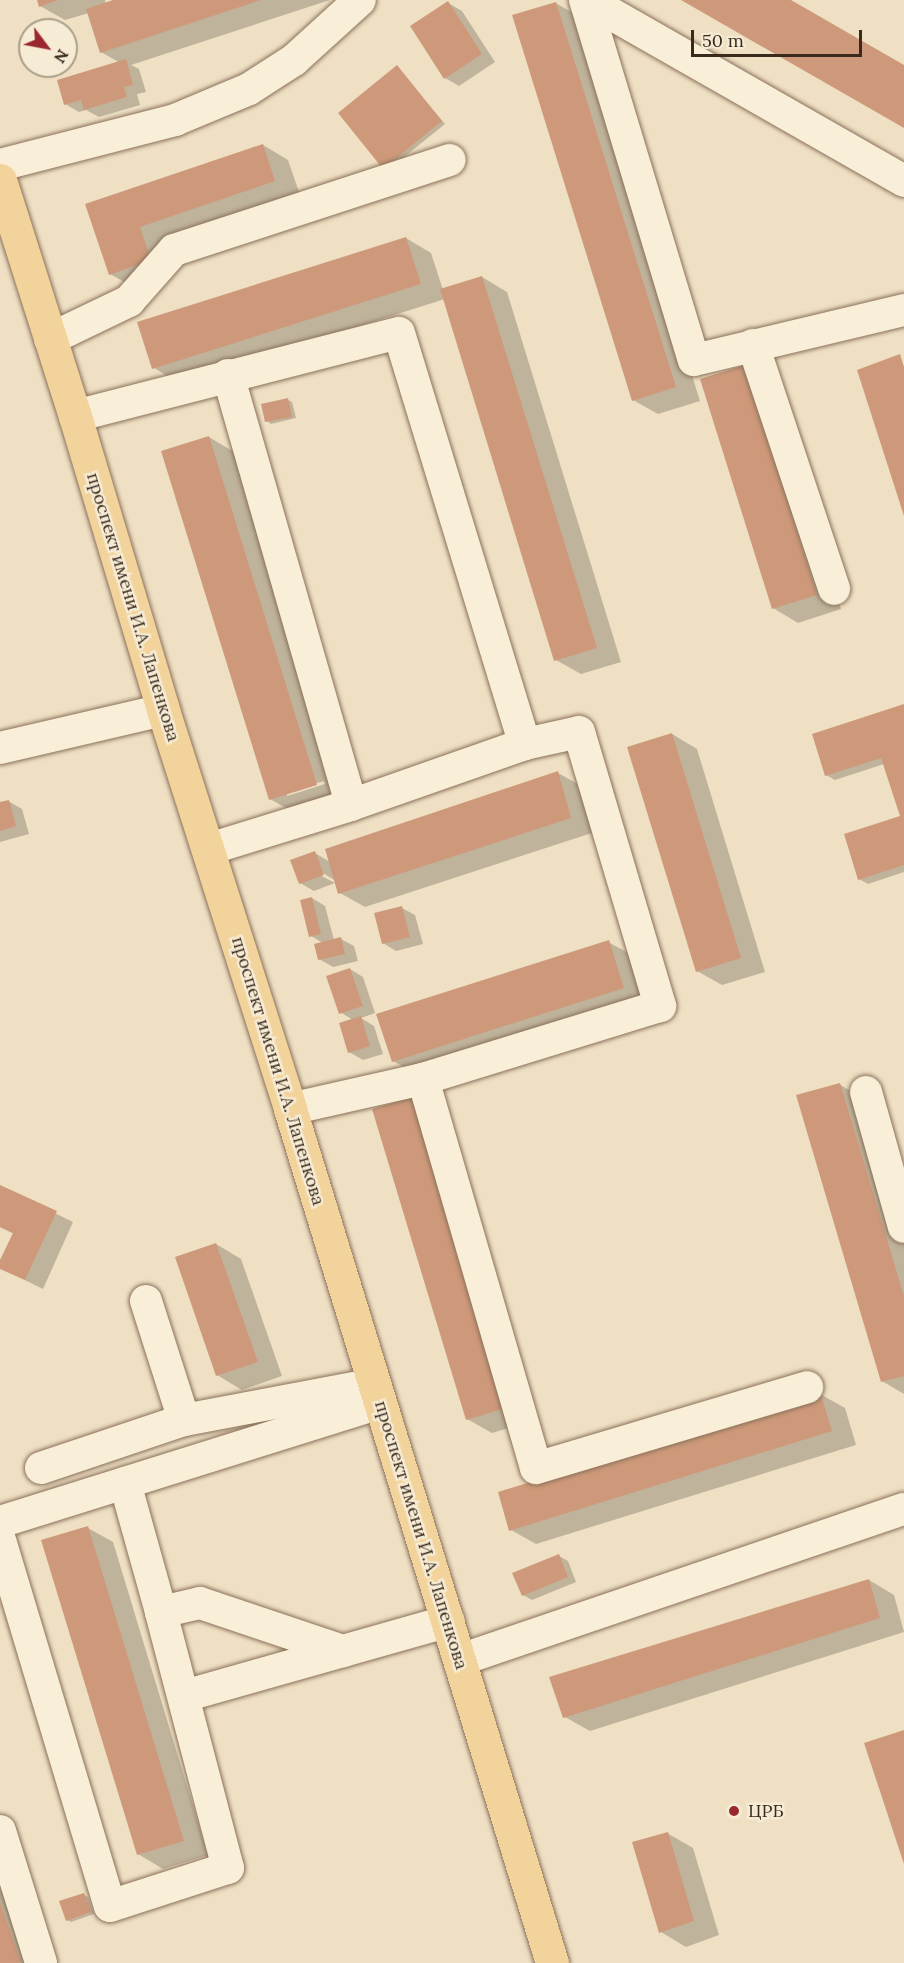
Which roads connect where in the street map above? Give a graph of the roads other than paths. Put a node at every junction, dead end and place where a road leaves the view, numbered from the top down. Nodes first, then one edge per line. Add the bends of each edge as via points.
1 (586, 0) edge
2 (355, 2) edge
3 (450, 160) dead end
4 (0, 165) edge
5 (0, 180) edge
6 (904, 181) edge
7 (904, 310) edge
8 (50, 339) junction
9 (753, 345) junction
10 (228, 375) junction
11 (75, 416) junction
12 (834, 589) dead end
13 (163, 710) junction
14 (525, 744) junction
15 (0, 748) edge
16 (351, 806) junction
17 (209, 849) junction
18 (423, 1079) junction
19 (866, 1092) dead end
20 (290, 1108) junction
21 (904, 1227) edge
22 (146, 1301) dead end
23 (807, 1387) dead end
24 (377, 1393) junction
25 (184, 1420) junction
26 (41, 1468) dead end
27 (125, 1483) junction
28 (904, 1509) edge
29 (0, 1522) edge
30 (0, 1540) edge
31 (161, 1612) junction
32 (449, 1621) junction
33 (343, 1651) junction
34 (460, 1660) junction
35 (184, 1696) junction
36 (0, 1831) edge
37 (41, 1963) edge
38 (552, 1963) edge

1 - 6 street
1 - 9 street via 693,360
2 - 4 street via 294,60 249,89 176,120
3 - 8 street via 174,249 129,301
5 - 8 main road, проспект имени И.А. Лапенкова
7 - 9 street
8 - 11 main road, проспект имени И.А. Лапенкова
9 - 12 street
10 - 11 street
10 - 14 street via 399,333
10 - 16 street
11 - 13 main road, проспект имени И.А. Лапенкова
13 - 15 street
13 - 17 main road, проспект имени И.А. Лапенкова
14 - 16 street
14 - 18 street via 579,732 660,1006
16 - 17 street
17 - 20 main road, проспект имени И.А. Лапенкова
18 - 20 street
18 - 23 street via 536,1468
19 - 21 street
20 - 24 main road, проспект имени И.А. Лапенкова
22 - 25 street
24 - 25 street
24 - 27 street
24 - 32 main road, проспект имени И.А. Лапенкова
25 - 26 street
27 - 29 street
27 - 31 street
28 - 34 street
30 - 35 street via 110,1906 228,1868
31 - 33 street via 200,1603
31 - 35 street
32 - 33 street
32 - 34 main road, проспект имени И.А. Лапенкова
33 - 35 street
34 - 38 main road, проспект имени И.А. Лапенкова
36 - 37 street

